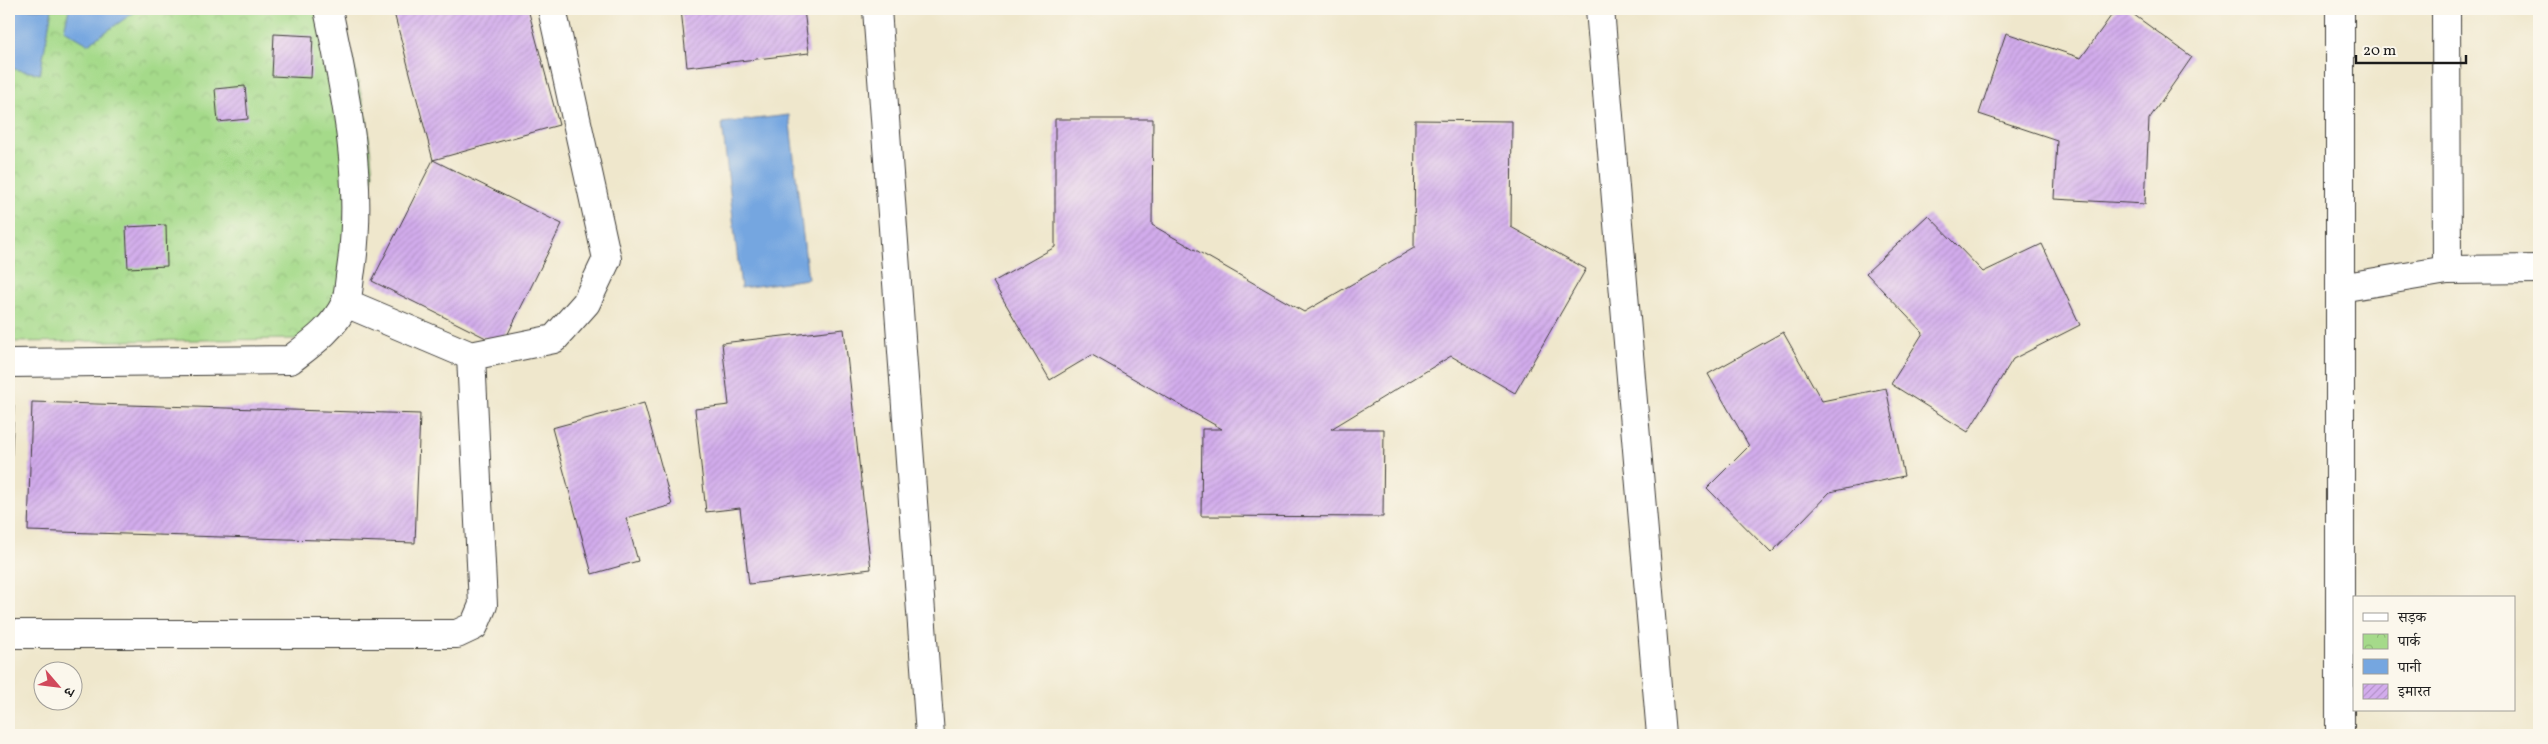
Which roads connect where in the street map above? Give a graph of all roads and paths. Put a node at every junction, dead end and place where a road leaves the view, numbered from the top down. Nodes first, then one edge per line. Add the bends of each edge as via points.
1 (328, 9) edge
2 (552, 9) edge
3 (877, 9) edge
4 (1600, 9) edge
5 (2340, 9) edge
6 (2446, 9) edge
7 (2539, 269) edge
8 (2447, 270) junction
9 (2340, 288) junction
10 (346, 303) junction
11 (471, 356) junction
12 (9, 363) edge
13 (9, 634) edge
14 (930, 735) edge
15 (1660, 735) edge
16 (2340, 735) edge

1 - 10 street via 348,105 355,176 355,244
2 - 11 street via 607,259 586,303 554,339
3 - 14 street
4 - 15 street
5 - 9 street
6 - 8 street
7 - 8 street
8 - 9 street
9 - 16 street
10 - 11 street
10 - 12 street via 326,333 290,360
11 - 13 street via 483,605 474,626 458,634

